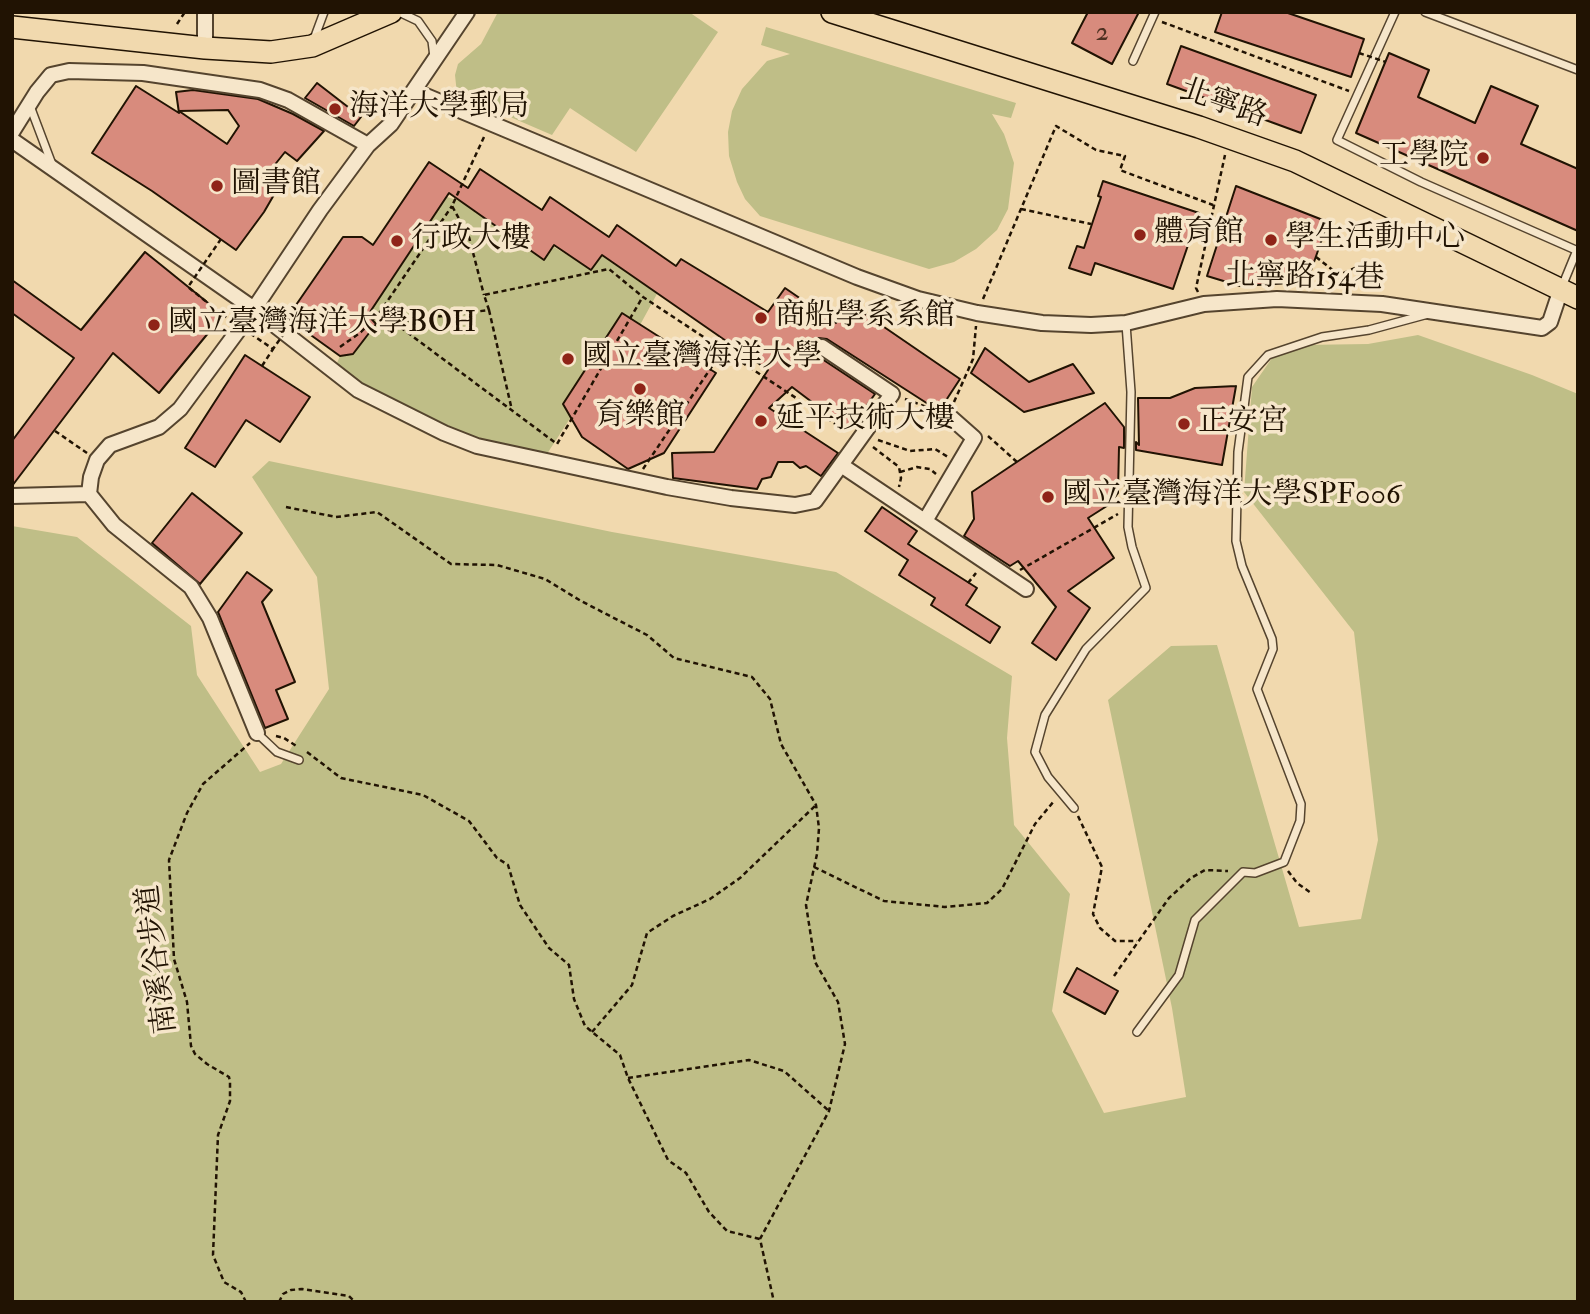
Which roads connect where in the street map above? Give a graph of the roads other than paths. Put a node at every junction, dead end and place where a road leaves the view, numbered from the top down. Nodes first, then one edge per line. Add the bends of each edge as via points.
1 (205, 12) edge
2 (324, 12) edge
3 (391, 12) edge
4 (399, 12) edge
5 (467, 12) edge
6 (832, 12) edge
7 (1395, 12) edge
8 (1425, 12) edge
9 (1154, 15) edge
10 (12, 27) edge
11 (312, 46) junction
12 (205, 48) junction
13 (434, 61) junction
14 (1133, 61) dead end
15 (1578, 70) edge
16 (414, 91) junction
17 (30, 106) junction
18 (12, 132) edge
19 (12, 140) edge
20 (369, 145) junction
21 (54, 169) junction
22 (1578, 251) edge
23 (1569, 294) edge
24 (254, 309) junction
25 (1435, 312) junction
26 (1126, 323) junction
27 (822, 347) dead end
28 (948, 415) road end
29 (841, 465) junction
30 (89, 494) junction
31 (12, 496) edge
32 (925, 521) junction
33 (1026, 589) dead end
34 (257, 733) joint
35 (299, 760) dead end
36 (1074, 808) road end
37 (1137, 1032) dead end

1 - 12 street
2 - 11 lane
3 - 11 main road
4 - 13 lane via 418,20 432,41
5 - 13 street
6 - 23 main road, 北寧路 via 1295,161
7 - 22 lane via 1337,140
8 - 15 lane
9 - 14 lane
10 - 12 main road
11 - 12 main road via 271,52
13 - 16 street
16 - 20 street
16 - 26 street, 北寧路154巷 via 918,299 1042,323
17 - 18 street
17 - 20 street via 51,75 69,71 150,73 260,90 288,100
17 - 21 lane
19 - 21 street
20 - 24 street
21 - 24 street
22 - 23 lane
23 - 25 street, 北寧路154巷 via 1542,328
24 - 29 street via 358,390 477,446 732,498 795,505 814,501
24 - 30 street via 180,408 159,427 110,445 97,460
25 - 26 street, 北寧路154巷 via 1382,304 1277,299 1204,304
25 - 37 lane, 北寧路154巷 via 1322,337 1268,355 1248,377 1234,528 1242,566 1272,639 1273,649 1257,689 1301,804 1300,821 1284,862 1255,873 1243,872 1195,920 1180,975
26 - 36 lane via 1132,392 1128,527 1146,588 1086,649 1045,715 1035,752 1048,777
27 - 29 street via 892,394
28 - 32 street via 974,438
29 - 32 street
30 - 31 street
30 - 34 street via 114,525 191,587 210,618
32 - 33 street
34 - 35 lane via 277,752

